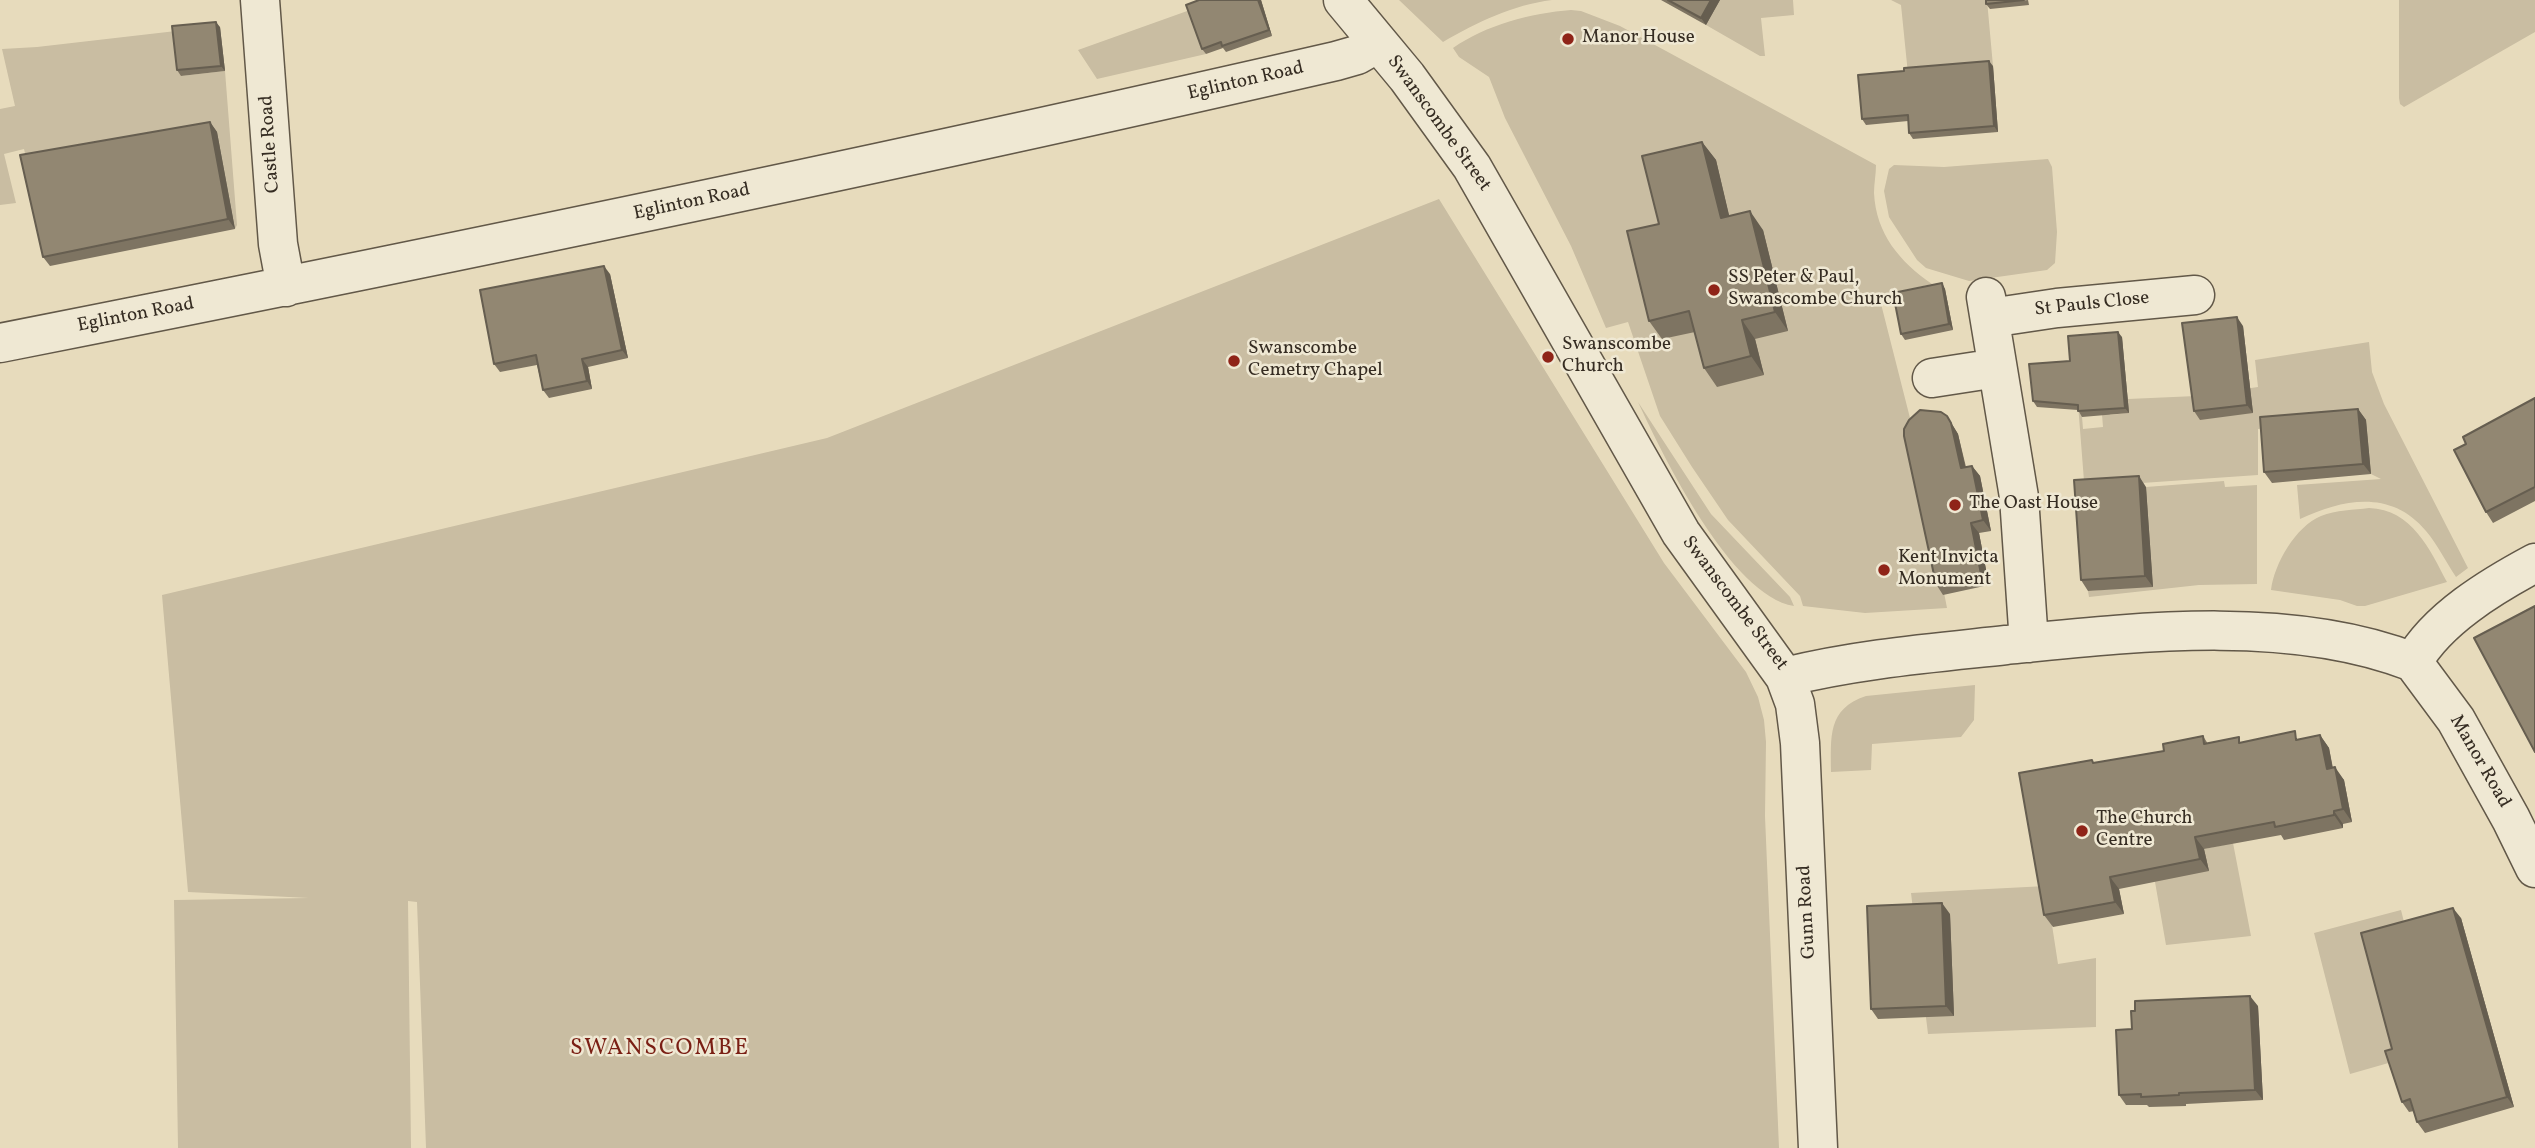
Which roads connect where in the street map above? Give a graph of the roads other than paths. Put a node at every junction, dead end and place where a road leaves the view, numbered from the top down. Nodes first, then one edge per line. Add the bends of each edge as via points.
1 (260, 0) edge
2 (1343, 0) edge
3 (1378, 43) junction
4 (286, 287) junction
5 (2195, 295) dead end
6 (0, 343) edge
7 (1997, 368) junction
8 (1932, 378) dead end
9 (2535, 563) edge
10 (2029, 643) junction
11 (2413, 662) junction
12 (1785, 677) junction
13 (2535, 868) edge
14 (1818, 1148) edge

1 - 4 street, Castle Road via 275,212
2 - 3 street, Swanscombe Street
3 - 4 street, Eglinton Road via 1352,57 1147,105
3 - 12 street, Swanscombe Street via 1485,186 1681,533
4 - 6 street, Eglinton Road
5 - 7 street, St Pauls Close via 2057,308 1988,307
7 - 8 street
7 - 10 street, St Pauls Close via 2022,524
9 - 11 street via 2497,584 2435,632
10 - 11 street, Swanscombe Street via 2188,632 2274,633 2354,644
10 - 12 street, Swanscombe Street via 1874,659
11 - 13 street, Manor Road via 2456,720
12 - 14 street, Gunn Road via 1795,704 1800,743

